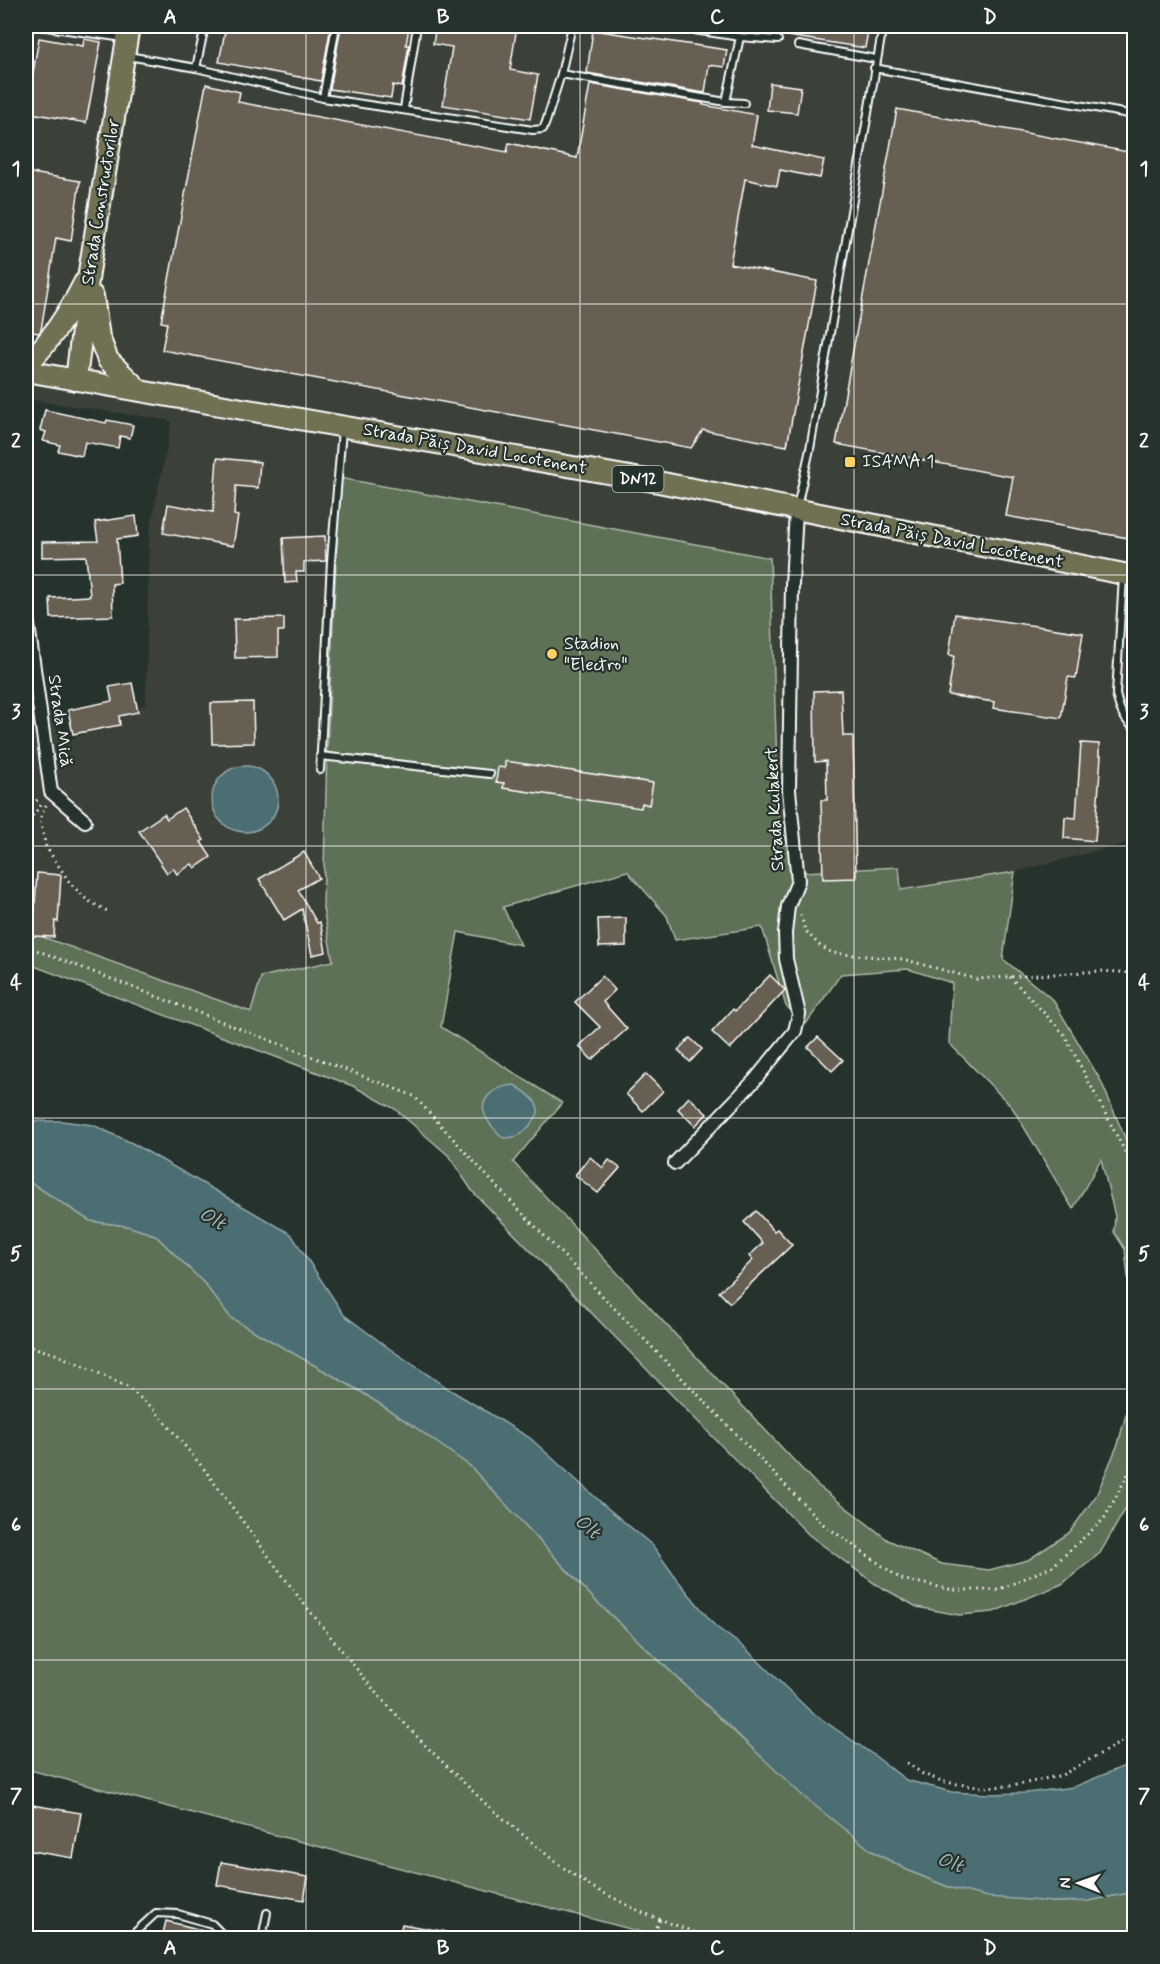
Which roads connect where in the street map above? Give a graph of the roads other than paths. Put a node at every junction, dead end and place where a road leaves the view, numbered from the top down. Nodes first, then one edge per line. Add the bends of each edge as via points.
1 (39, 26) edge
2 (205, 26) edge
3 (336, 26) edge
4 (417, 26) edge
5 (572, 26) edge
6 (668, 26) edge
7 (883, 26) edge
8 (77, 28) edge
9 (740, 37) junction
10 (126, 40) edge
11 (778, 40) dead end
12 (798, 45) dead end
13 (876, 59) junction
14 (196, 68) junction
15 (874, 68) junction
16 (561, 74) junction
17 (323, 98) junction
18 (726, 102) junction
19 (744, 103) dead end
20 (404, 109) junction
21 (1134, 115) edge
22 (89, 272) junction
23 (26, 366) edge
24 (26, 371) edge
25 (76, 380) junction
26 (139, 390) junction
27 (343, 426) junction
28 (796, 511) junction
29 (1129, 575) edge
30 (26, 610) edge
31 (1134, 728) edge
32 (320, 756) junction
33 (320, 771) dead end
34 (490, 774) dead end
35 (86, 821) dead end
36 (675, 1163) dead end
37 (267, 1913) dead end
38 (129, 1938) edge
39 (226, 1938) edge
40 (262, 1938) edge

1 - 8 lane
2 - 14 lane
3 - 17 lane
4 - 20 lane
5 - 16 lane
6 - 9 lane
7 - 13 lane
8 - 10 lane
9 - 11 lane
9 - 18 lane
10 - 14 lane
10 - 22 main road, Strada Constructorilor
12 - 13 lane
13 - 15 lane
14 - 17 lane
15 - 21 lane
15 - 28 lane via 810,449
16 - 18 lane
16 - 20 lane via 543,129
17 - 20 lane
18 - 19 lane
22 - 23 main road via 61,324
22 - 25 main road, Strada Constructorilor
22 - 26 main road via 99,337 108,360
24 - 25 main road, Strada Păiș David Locotenent / DN12
25 - 26 main road, Strada Păiș David Locotenent / DN12
26 - 27 main road, Strada Păiș David Locotenent / DN12
27 - 28 main road, Strada Păiș David Locotenent / DN12 via 653,481
27 - 32 lane
28 - 29 main road, Strada Păiș David Locotenent / DN12
28 - 36 street, Strada Kulakert via 789,790 798,881 788,906 785,933 786,959 799,1014 795,1031 754,1082
29 - 31 lane via 1116,694 1125,721
30 - 35 street, Strada Mică via 51,792
32 - 33 lane
32 - 34 lane
37 - 40 lane
38 - 39 lane via 156,1913 178,1914 212,1924

